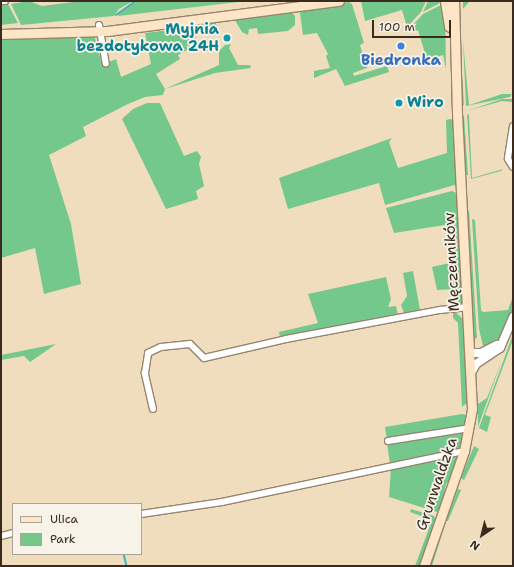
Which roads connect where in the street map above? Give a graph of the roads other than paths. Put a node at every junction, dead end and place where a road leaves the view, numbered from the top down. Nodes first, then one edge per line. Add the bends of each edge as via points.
1 (5, 1) edge
2 (300, 1) edge
3 (339, 1) edge
4 (445, 1) edge
5 (454, 1) edge
6 (1, 2) edge
7 (99, 28) junction
8 (1, 34) edge
9 (106, 63) dead end
10 (457, 113) junction
11 (513, 126) edge
12 (513, 167) edge
13 (468, 307) junction
14 (513, 317) edge
15 (509, 328) junction
16 (471, 353) junction
17 (472, 371) junction
18 (153, 408) dead end
19 (472, 409) joint
20 (470, 428) junction
21 (388, 441) dead end
22 (464, 451) junction
23 (142, 514) edge
24 (12, 533) edge
25 (1, 536) edge
26 (424, 566) edge

1 - 6 street
2 - 7 main road
3 - 7 main road
4 - 10 main road, Męczenników
5 - 10 main road, Męczenników
7 - 8 main road
7 - 9 street
10 - 13 main road, Męczenników
11 - 12 street via 508,159
13 - 16 main road, Męczenników
13 - 18 street via 293,337 204,358 190,344 161,347 148,353 145,373
14 - 15 street
15 - 16 street via 492,348 481,353
15 - 17 street via 500,348 476,364
16 - 17 main road, Męczenników
17 - 19 main road, Męczenników
19 - 20 main road, Grunwaldzka
20 - 21 street
20 - 22 main road, Grunwaldzka
22 - 23 street via 222,502
22 - 26 main road, Grunwaldzka
24 - 25 street

